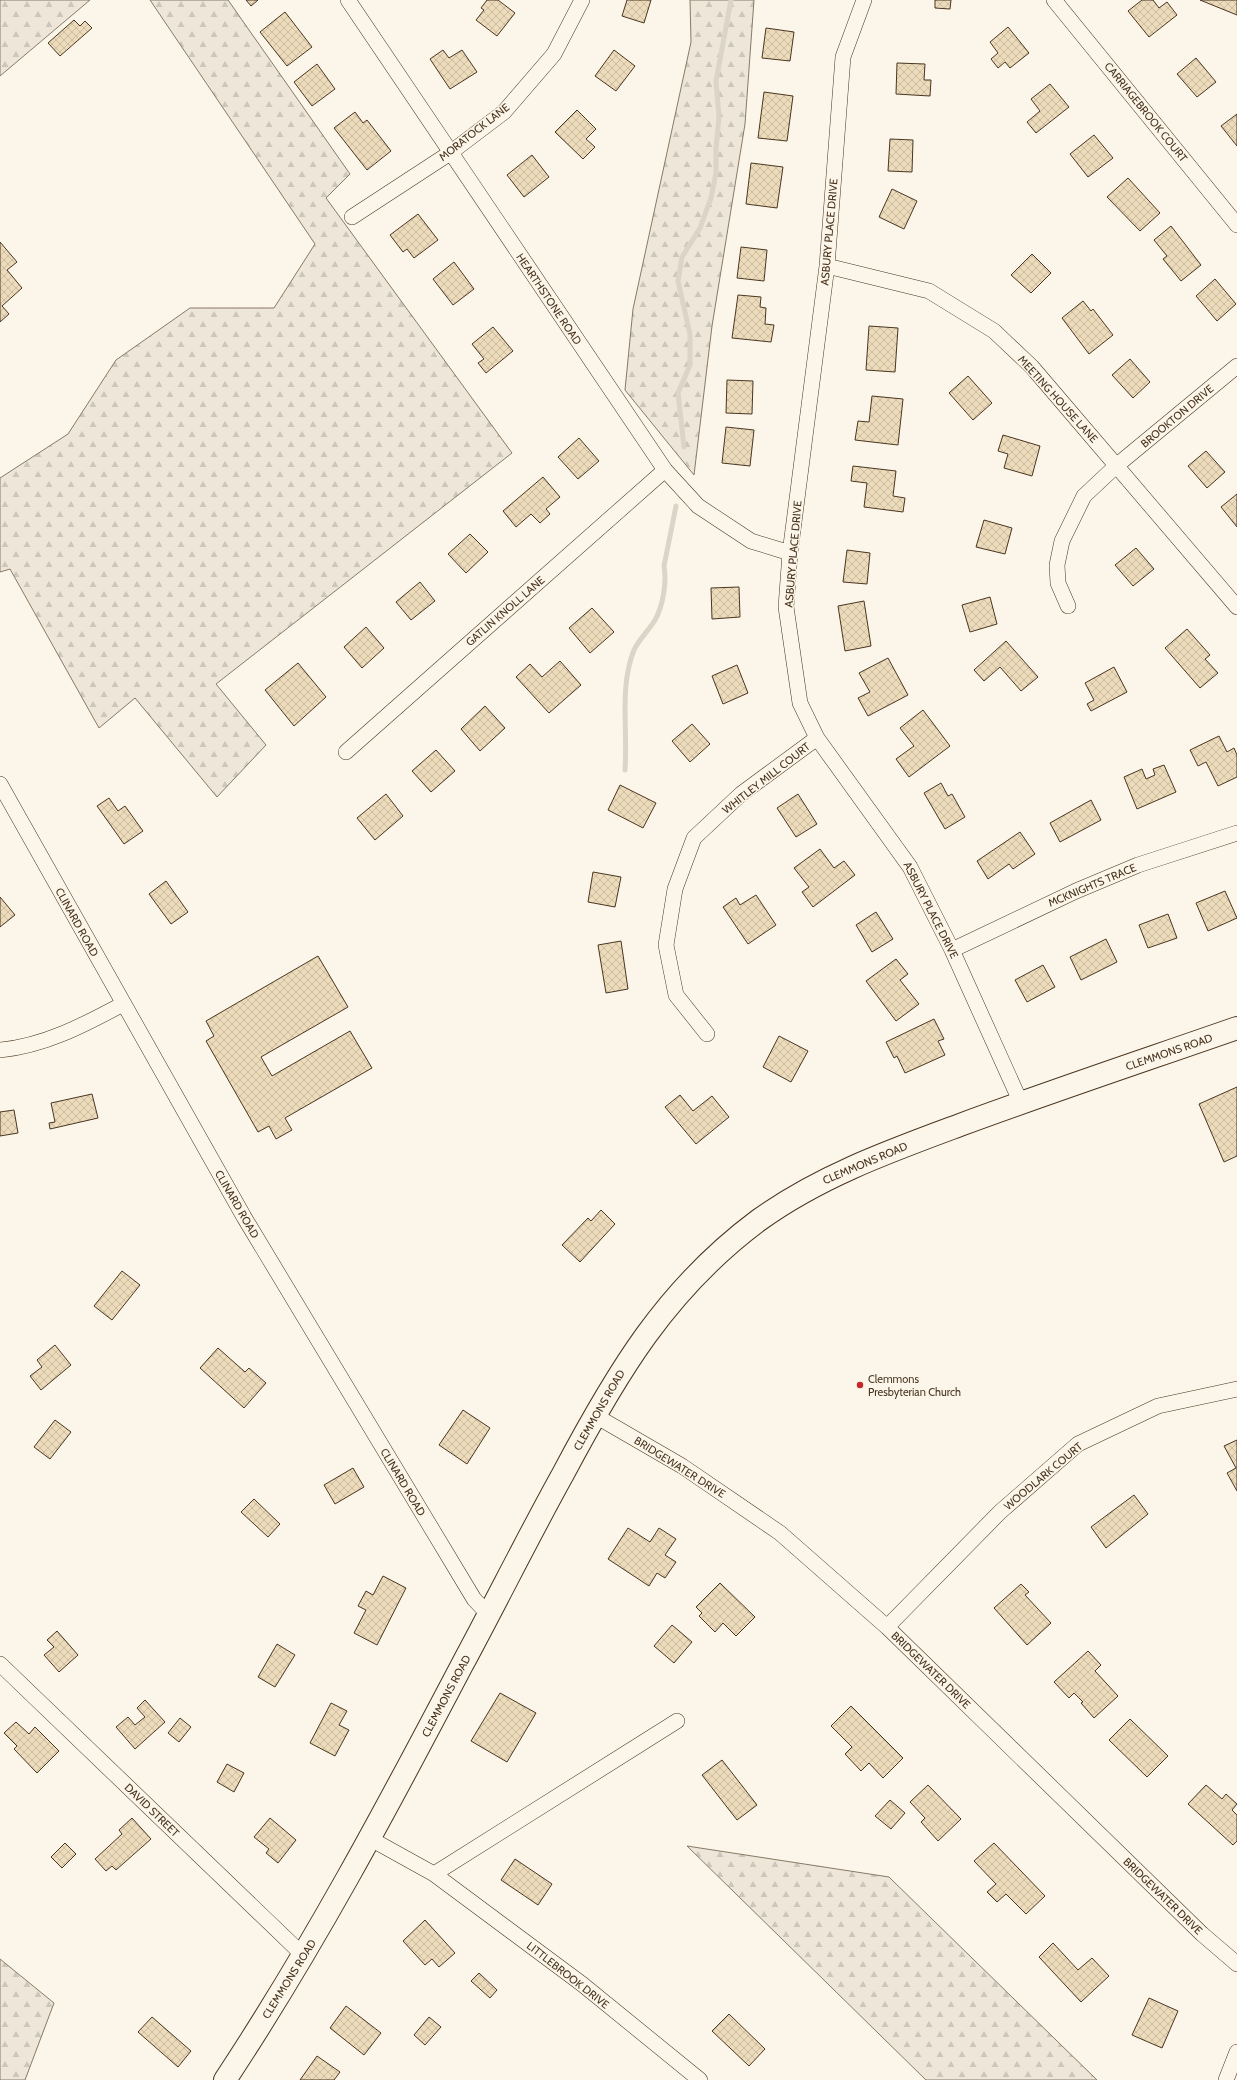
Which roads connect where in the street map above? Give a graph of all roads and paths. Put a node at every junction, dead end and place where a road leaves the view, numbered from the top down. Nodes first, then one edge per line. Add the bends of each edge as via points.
1 (348, 0) edge
2 (582, 0) edge
3 (864, 0) edge
4 (1054, 0) edge
5 (450, 153) junction
6 (352, 217) dead end
7 (1237, 225) edge
8 (827, 266) junction
9 (1237, 366) edge
10 (1116, 466) junction
11 (665, 470) junction
12 (790, 554) junction
13 (1068, 606) dead end
14 (1237, 607) edge
15 (818, 738) junction
16 (346, 752) dead end
17 (0, 784) edge
18 (1237, 833) edge
19 (952, 950) junction
20 (122, 1004) junction
21 (1237, 1028) edge
22 (707, 1034) dead end
23 (0, 1050) edge
24 (1021, 1103) junction
25 (1237, 1389) edge
26 (594, 1415) junction
27 (489, 1615) junction
28 (887, 1627) junction
29 (0, 1664) edge
30 (677, 1721) dead end
31 (369, 1838) junction
32 (434, 1874) junction
33 (304, 1956) junction
34 (1237, 1964) edge
35 (1237, 2052) edge
36 (225, 2080) edge
37 (700, 2080) edge
38 (1226, 2080) edge

1 - 5 street, HEARTHSTONE ROAD
2 - 5 street, MORATOCK LANE via 554,54 504,112
3 - 8 street, ASBURY PLACE DRIVE via 843,57
4 - 7 street, CARRIAGEBROOK COURT
5 - 6 street, MORATOCK LANE
5 - 11 street, HEARTHSTONE ROAD
8 - 10 street, MEETING HOUSE LANE via 928,291 994,331 1032,367
8 - 12 street, ASBURY PLACE DRIVE
9 - 10 street, BROOKTON DRIVE
10 - 13 street, BROOKTON DRIVE via 1084,496 1062,541 1057,565 1058,583
10 - 14 street, MEETING HOUSE LANE
11 - 12 street, HEARTHSTONE ROAD via 698,506 751,541
11 - 16 street, GATLIN KNOLL LANE
12 - 15 street, ASBURY PLACE DRIVE via 786,607 800,703
15 - 19 street, ASBURY PLACE DRIVE via 910,866
15 - 22 street, WHITLEY MILL COURT via 741,794 694,838 678,882 666,945 676,995
17 - 20 street, CLINARD ROAD
18 - 19 street, MCKNIGHTS TRACE via 1138,865 1076,891
19 - 24 street, ASBURY PLACE DRIVE
20 - 23 street via 49,1039
20 - 27 street, CLINARD ROAD via 332,1365 474,1599
21 - 24 main road, CLEMMONS ROAD
24 - 26 main road, CLEMMONS ROAD via 851,1167 761,1218 723,1248 666,1306 612,1384
25 - 28 street, WOODLARK COURT via 1158,1406 1078,1444 1000,1512
26 - 27 main road, CLEMMONS ROAD
26 - 28 street, BRIDGEWATER DRIVE via 682,1466 780,1533
27 - 31 main road, CLEMMONS ROAD
28 - 34 street, BRIDGEWATER DRIVE via 1202,1934
29 - 33 street, DAVID STREET
30 - 32 street
31 - 32 street, LITTLEBROOK DRIVE
31 - 33 main road, CLEMMONS ROAD
32 - 37 street, LITTLEBROOK DRIVE via 582,1984
33 - 36 main road, CLEMMONS ROAD
35 - 38 street

